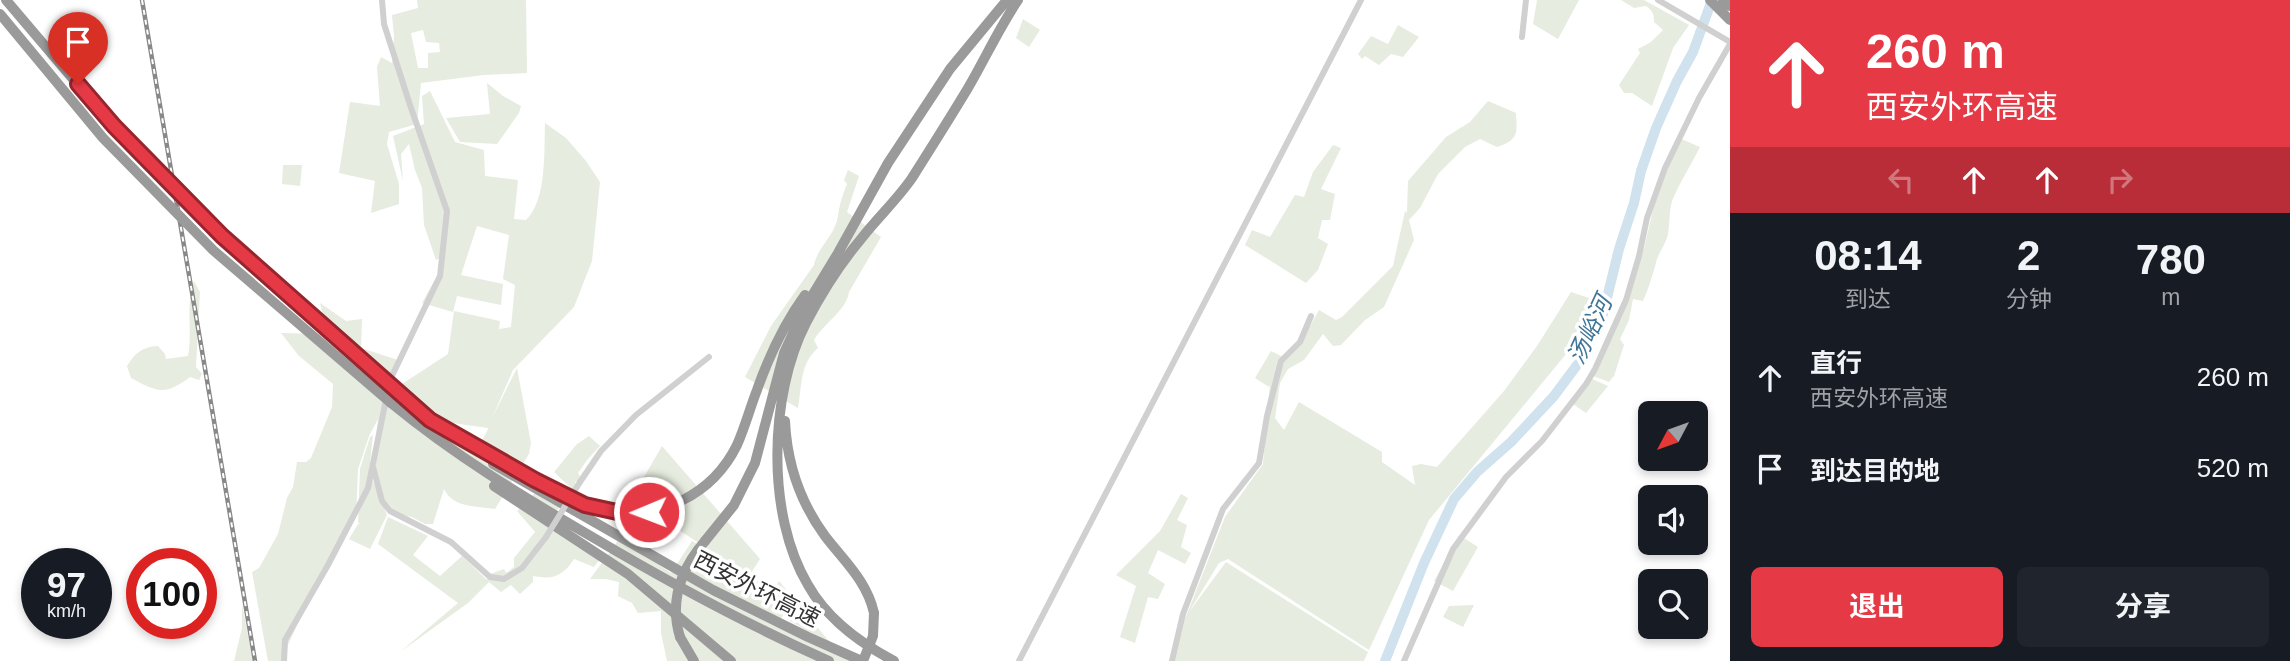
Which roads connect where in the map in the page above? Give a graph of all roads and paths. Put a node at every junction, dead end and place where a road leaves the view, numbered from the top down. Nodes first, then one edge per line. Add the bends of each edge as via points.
1 (6, 0) edge
2 (382, 0) edge
3 (1007, 0) edge
4 (1018, 0) edge
5 (1361, 0) edge
6 (1526, 0) edge
7 (1658, 0) edge
8 (1710, 0) edge
9 (1723, 0) edge
10 (1730, 6) edge
11 (0, 15) edge
12 (1730, 20) edge
13 (1522, 37) dead end
14 (1730, 43) edge
15 (838, 253) junction
16 (1311, 316) dead end
17 (709, 357) dead end
18 (786, 382) junction
19 (430, 420) junction
20 (430, 436) junction
21 (372, 465) junction
22 (284, 661) edge
23 (694, 661) edge
24 (731, 661) edge
25 (829, 661) edge
26 (862, 661) edge
27 (894, 661) edge
28 (1019, 661) edge
29 (1172, 661) edge
30 (1404, 661) edge

1 - 19 highway, 西安外环高速, bridge via 114,126 222,236
2 - 21 street via 384,24 447,211 440,276 390,380
3 - 15 highway via 950,69 888,163
4 - 18 highway via 905,187 853,248 813,310
5 - 28 street
6 - 13 street
7 - 14 street
8 - 12 highway
9 - 10 highway
11 - 20 highway, 西安外环高速, bridge via 103,138 213,250
14 - 30 street via 1665,168 1626,300 1595,369 1453,549
15 - 19 highway via 785,326 728,461 706,486 680,502 638,513 595,508 535,480
15 - 23 highway, bridge via 789,339 751,474 734,505 691,560 678,588 680,637
16 - 29 street via 1300,342 1280,361 1259,463 1223,509 1183,614
17 - 21 street, bridge via 636,415 601,451 546,537 522,568 504,579 490,577 451,542 390,511 382,501
18 - 26 highway, bridge via 786,443 797,484 814,520 859,577 870,599 873,636
18 - 27 highway via 780,415 779,479 784,521 796,560 808,587 833,617
19 - 26 highway, 西安外环高速 via 497,467 649,554 754,611
20 - 24 highway via 492,485 628,574
20 - 25 highway, 西安外环高速 via 665,580
21 - 22 street via 368,488 285,640

